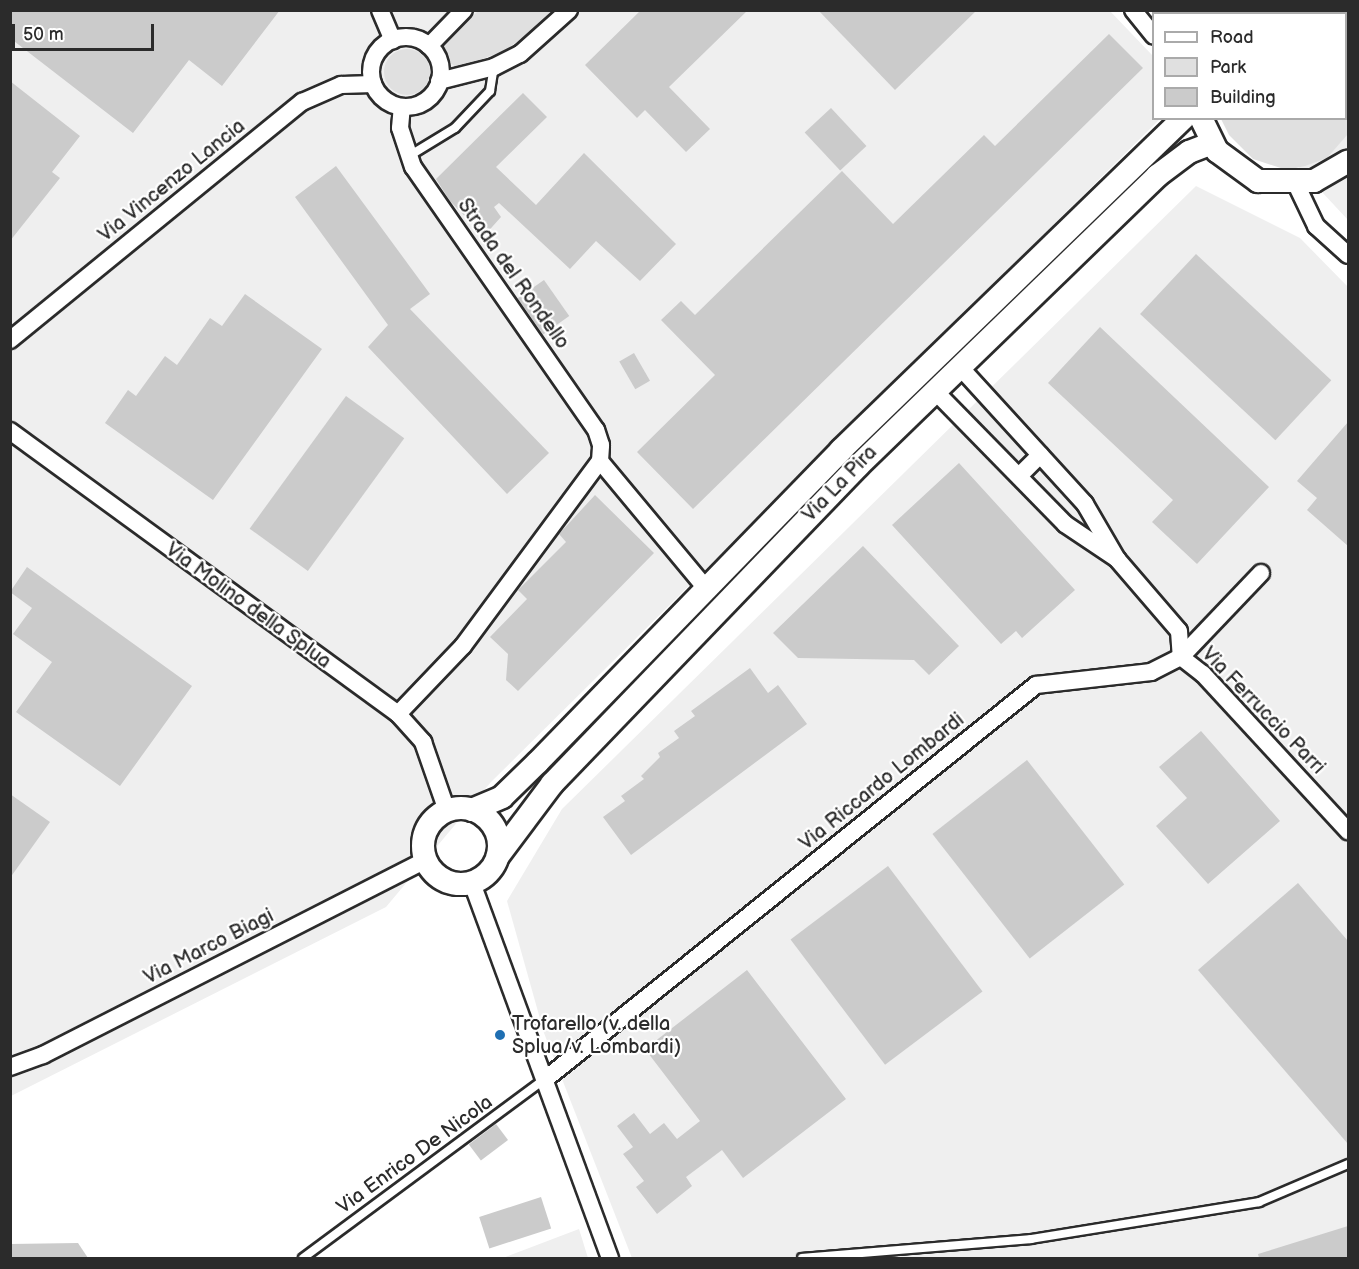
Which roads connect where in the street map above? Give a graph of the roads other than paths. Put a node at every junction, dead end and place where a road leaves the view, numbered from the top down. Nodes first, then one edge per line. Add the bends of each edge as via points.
1 (380, 10) edge
2 (464, 10) edge
3 (569, 10) edge
4 (1133, 10) edge
5 (1152, 34) edge
6 (393, 40) junction
7 (429, 46) junction
8 (494, 67) junction
9 (439, 81) junction
10 (373, 84) junction
11 (402, 107) junction
12 (1182, 120) edge
13 (1202, 120) edge
14 (1212, 143) junction
15 (408, 156) junction
16 (1348, 161) edge
17 (1296, 184) junction
18 (1348, 255) edge
19 (10, 340) edge
20 (958, 366) junction
21 (934, 390) junction
22 (10, 431) edge
23 (1040, 455) junction
24 (600, 461) junction
25 (1019, 476) junction
26 (1117, 559) junction
27 (1261, 573) dead end
28 (706, 588) junction
29 (1181, 657) junction
30 (398, 714) junction
31 (472, 810) junction
32 (447, 811) junction
33 (1345, 821) edge
34 (498, 856) junction
35 (425, 860) junction
36 (472, 883) junction
37 (10, 1067) edge
38 (548, 1077) junction
39 (1348, 1164) edge
40 (303, 1258) edge
41 (610, 1258) edge
42 (802, 1258) edge

1 - 6 street
2 - 7 street
3 - 8 street via 520,54
4 - 5 street
6 - 7 street via 412,38
6 - 10 street via 372,63
7 - 9 street via 439,62
8 - 9 street
8 - 15 lane via 490,92 462,121
9 - 11 street via 429,97
10 - 11 street via 384,99
10 - 19 street, Via Vincenzo Lancia via 341,85 302,102
11 - 15 street, Strada del Rondello via 400,128
12 - 28 street, Via La Pira via 991,302
13 - 14 street
14 - 17 street via 1226,160 1258,181
14 - 20 street, Via La Pira via 1189,152 1157,176
15 - 24 street, Strada del Rondello via 596,429
16 - 17 street via 1325,178
17 - 18 street via 1316,226
20 - 21 street, Via La Pira
20 - 23 street
21 - 25 street
21 - 34 street, Via La Pira via 552,784
22 - 30 street, Via Molino della Splua
23 - 25 street
23 - 26 street via 1084,504
24 - 28 street
24 - 30 street via 463,646
25 - 26 street via 1065,524
26 - 29 street, Via Ferruccio Parri via 1179,631
27 - 29 street, Via Riccardo Lombardi
28 - 31 street, Via La Pira via 509,790
29 - 33 street, Via Ferruccio Parri via 1203,674
29 - 38 street, Via Riccardo Lombardi via 1152,672 1035,685
30 - 32 street, Via Molino della Splua via 423,742
31 - 32 street
31 - 34 street via 497,833
32 - 35 street via 429,826
34 - 36 street via 488,873
35 - 36 street via 439,878
35 - 37 street, Via Marco Biagi via 43,1055
36 - 38 street
38 - 40 lane, Via Enrico De Nicola
38 - 41 street
39 - 42 lane via 1259,1202 1031,1239

